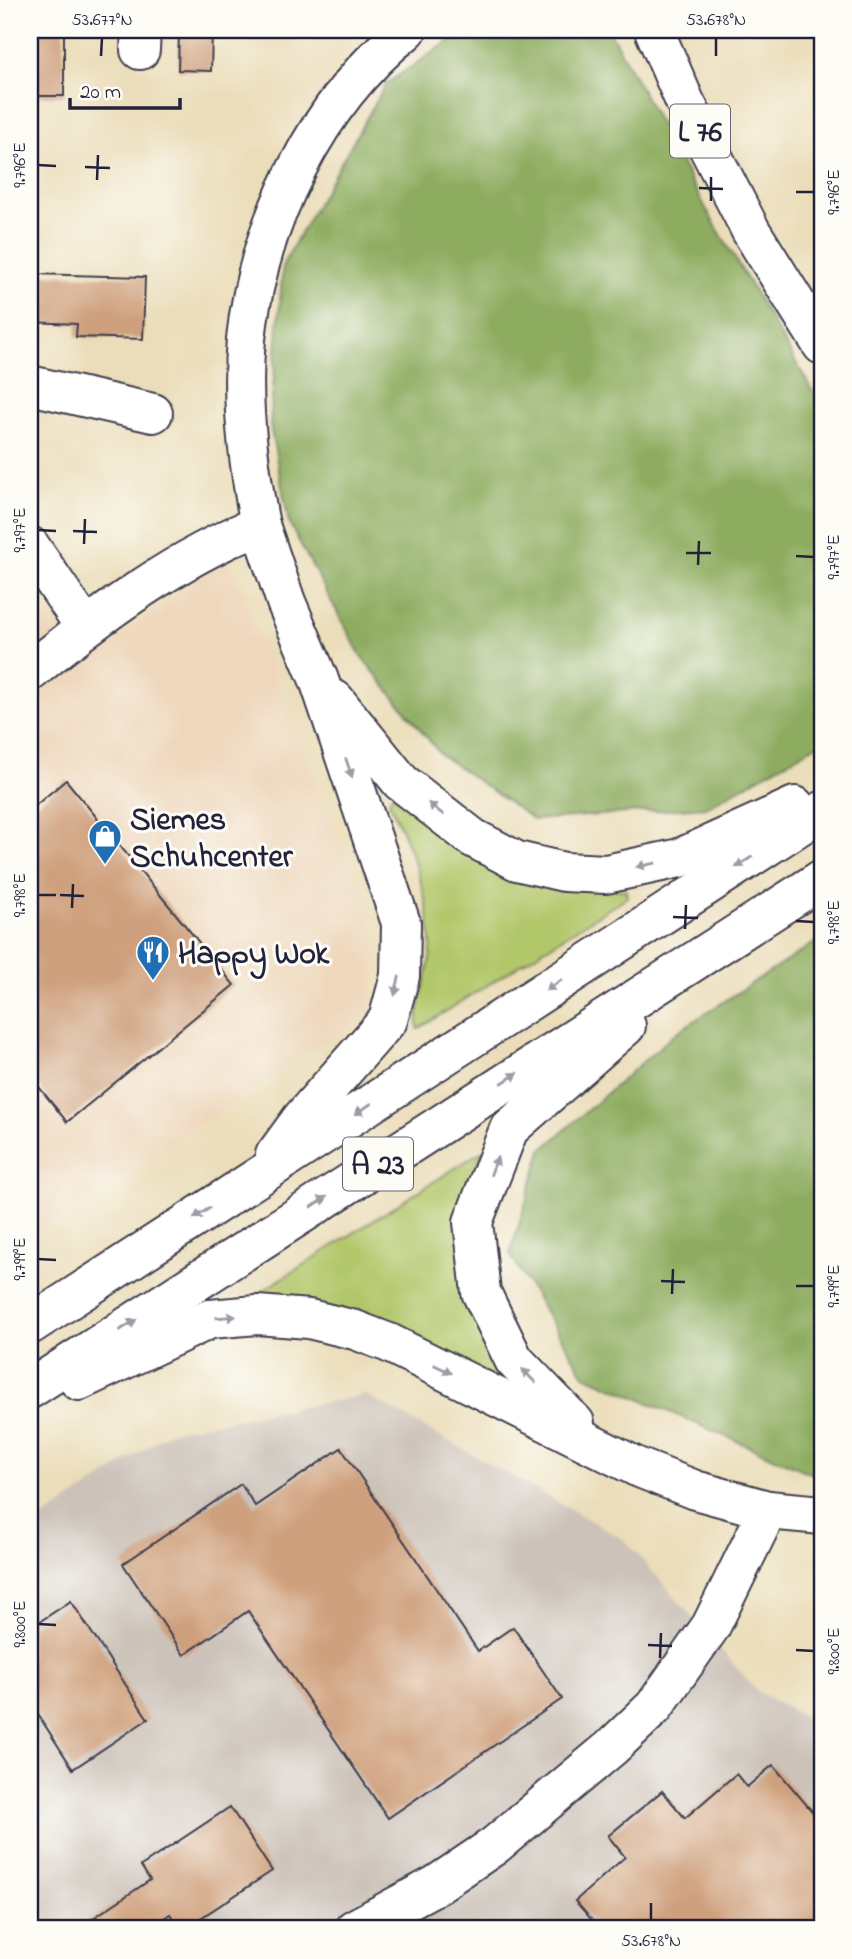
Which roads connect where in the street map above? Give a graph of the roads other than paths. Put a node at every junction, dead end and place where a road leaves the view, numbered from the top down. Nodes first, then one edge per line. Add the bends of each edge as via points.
1 (407, 30) edge
2 (654, 30) edge
3 (822, 345) edge
4 (30, 385) edge
5 (153, 412) dead end
6 (260, 524) junction
7 (30, 546) edge
8 (85, 627) junction
9 (30, 672) edge
10 (319, 680) junction
11 (822, 794) edge
12 (822, 811) edge
13 (822, 879) edge
14 (726, 939) junction
15 (259, 1176) junction
16 (30, 1325) edge
17 (30, 1389) edge
18 (30, 1405) edge
19 (593, 1443) junction
20 (768, 1510) junction
21 (822, 1515) edge
22 (354, 1929) edge

1 - 6 main road via 350,88 302,156 264,249 246,339 245,420
2 - 3 main road, L 76 via 751,231
4 - 5 main road
6 - 8 main road via 222,539
6 - 10 main road
7 - 8 main road
8 - 9 main road
11 -> 10 main road via 680,858 606,874 564,872 517,861 473,838 401,782
10 -> 15 main road via 401,923 400,976 388,1020 302,1118
12 -> 15 main road, A 23
13 - 14 main road, A 23
17 -> 14 main road, A 23
19 -> 14 main road via 514,1360 481,1292 473,1222 509,1129
15 -> 16 main road, A 23
18 -> 19 main road via 210,1318 270,1316 309,1319 389,1343
19 - 20 main road via 695,1490
20 - 21 main road
20 - 22 main road via 711,1626 654,1707 494,1846 436,1885

